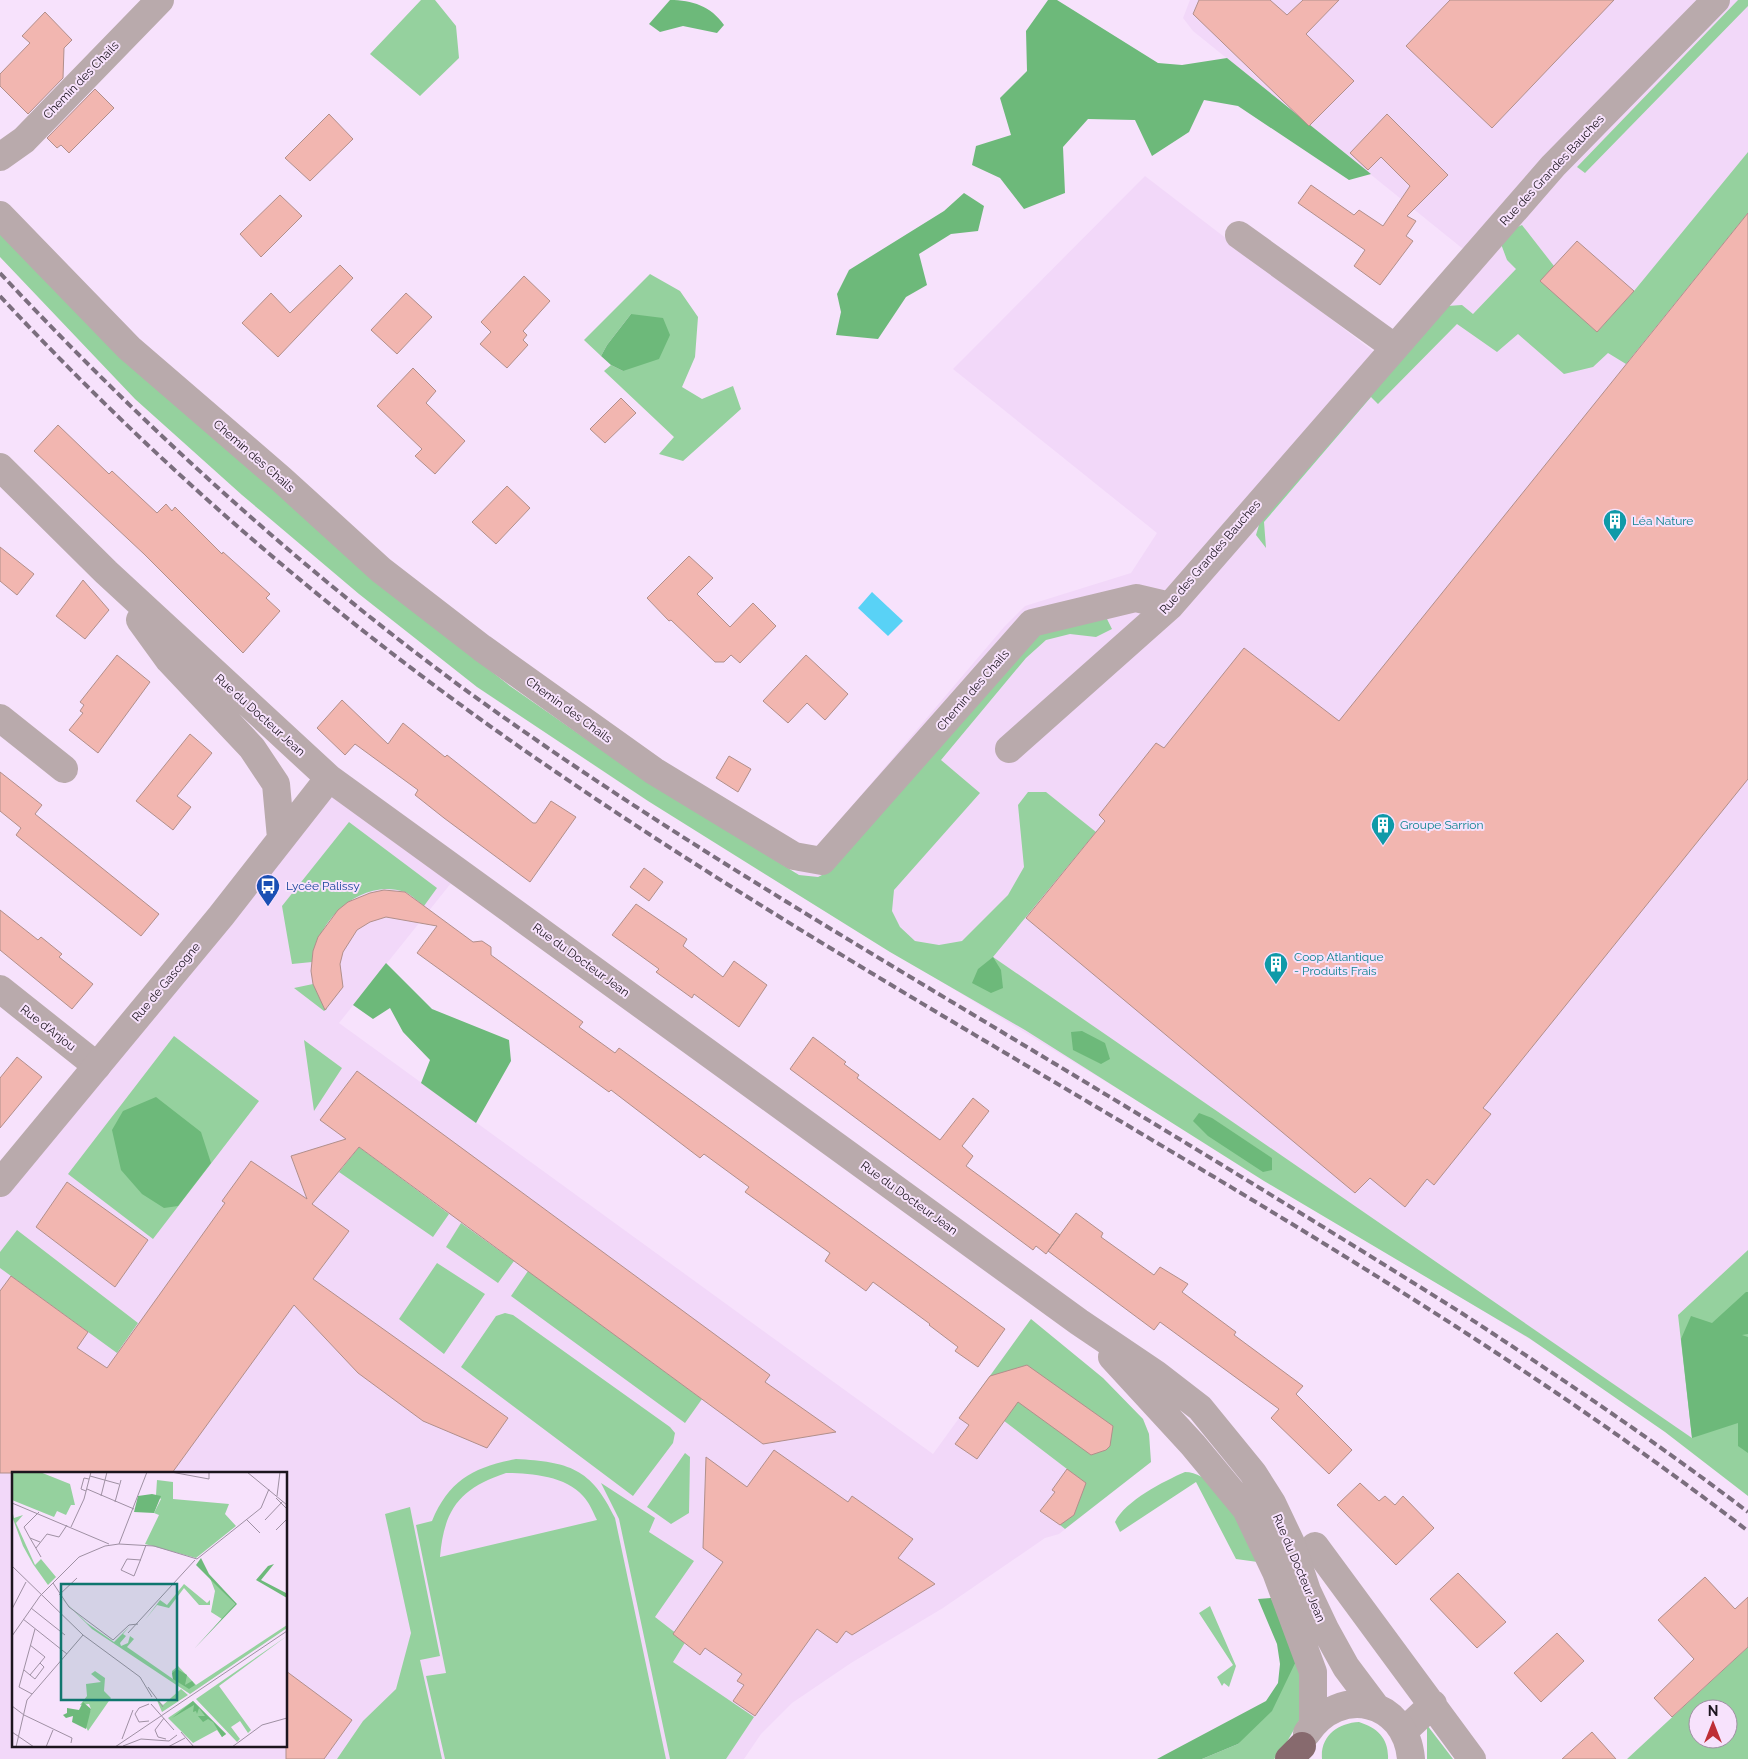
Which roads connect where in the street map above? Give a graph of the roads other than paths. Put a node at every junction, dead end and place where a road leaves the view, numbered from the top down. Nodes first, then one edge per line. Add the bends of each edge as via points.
1 (160, 0) edge
2 (1716, 0) edge
3 (0, 157) edge
4 (0, 215) edge
5 (1239, 235) dead end
6 (1394, 347) junction
7 (0, 467) edge
8 (106, 572) junction
9 (1170, 606) junction
10 (0, 718) edge
11 (1009, 749) dead end
12 (64, 769) dead end
13 (329, 778) junction
14 (281, 838) junction
15 (0, 989) edge
16 (97, 1066) junction
17 (0, 1183) edge
18 (1079, 1322) junction
19 (1315, 1546) dead end
20 (1433, 1704) junction
21 (1376, 1707) junction
22 (1404, 1731) junction
23 (1301, 1747) edge
24 (1411, 1759) edge
25 (1472, 1759) edge

1 - 3 street, Chemin des Chails via 24,140
2 - 6 street, Rue des Grandes Bauches via 1553,166
4 - 9 street, Chemin des Chails via 129,348 381,570 482,648 654,771 794,856 822,860 1032,623 1136,598
5 - 6 street
6 - 9 street, Rue des Grandes Bauches
7 - 8 street, Rue du Docteur Jean
8 - 13 street, Rue du Docteur Jean
8 - 14 street, Rue du Docteur Jean via 169,660 252,748 276,784
9 - 11 street, Rue des Grandes Bauches
10 - 12 street
13 - 14 street, Rue de Gascogne
13 - 18 street, Rue du Docteur Jean
14 - 16 street, Rue de Gascogne
15 - 16 street, Rue d'Anjou
16 - 17 street, Rue de Gascogne
18 - 21 street, Rue du Docteur Jean via 1200,1408 1253,1474 1272,1503 1291,1543 1307,1591 1325,1629 1346,1667
18 - 23 street, Rue du Docteur Jean via 1246,1509 1276,1572 1313,1672
19 - 20 street, Rue du Docteur Jean
20 - 22 street
20 - 25 street, Rue du Docteur Jean
21 - 22 street via 1392,1717
21 - 23 street via 1348,1704 1323,1714
22 - 24 street

